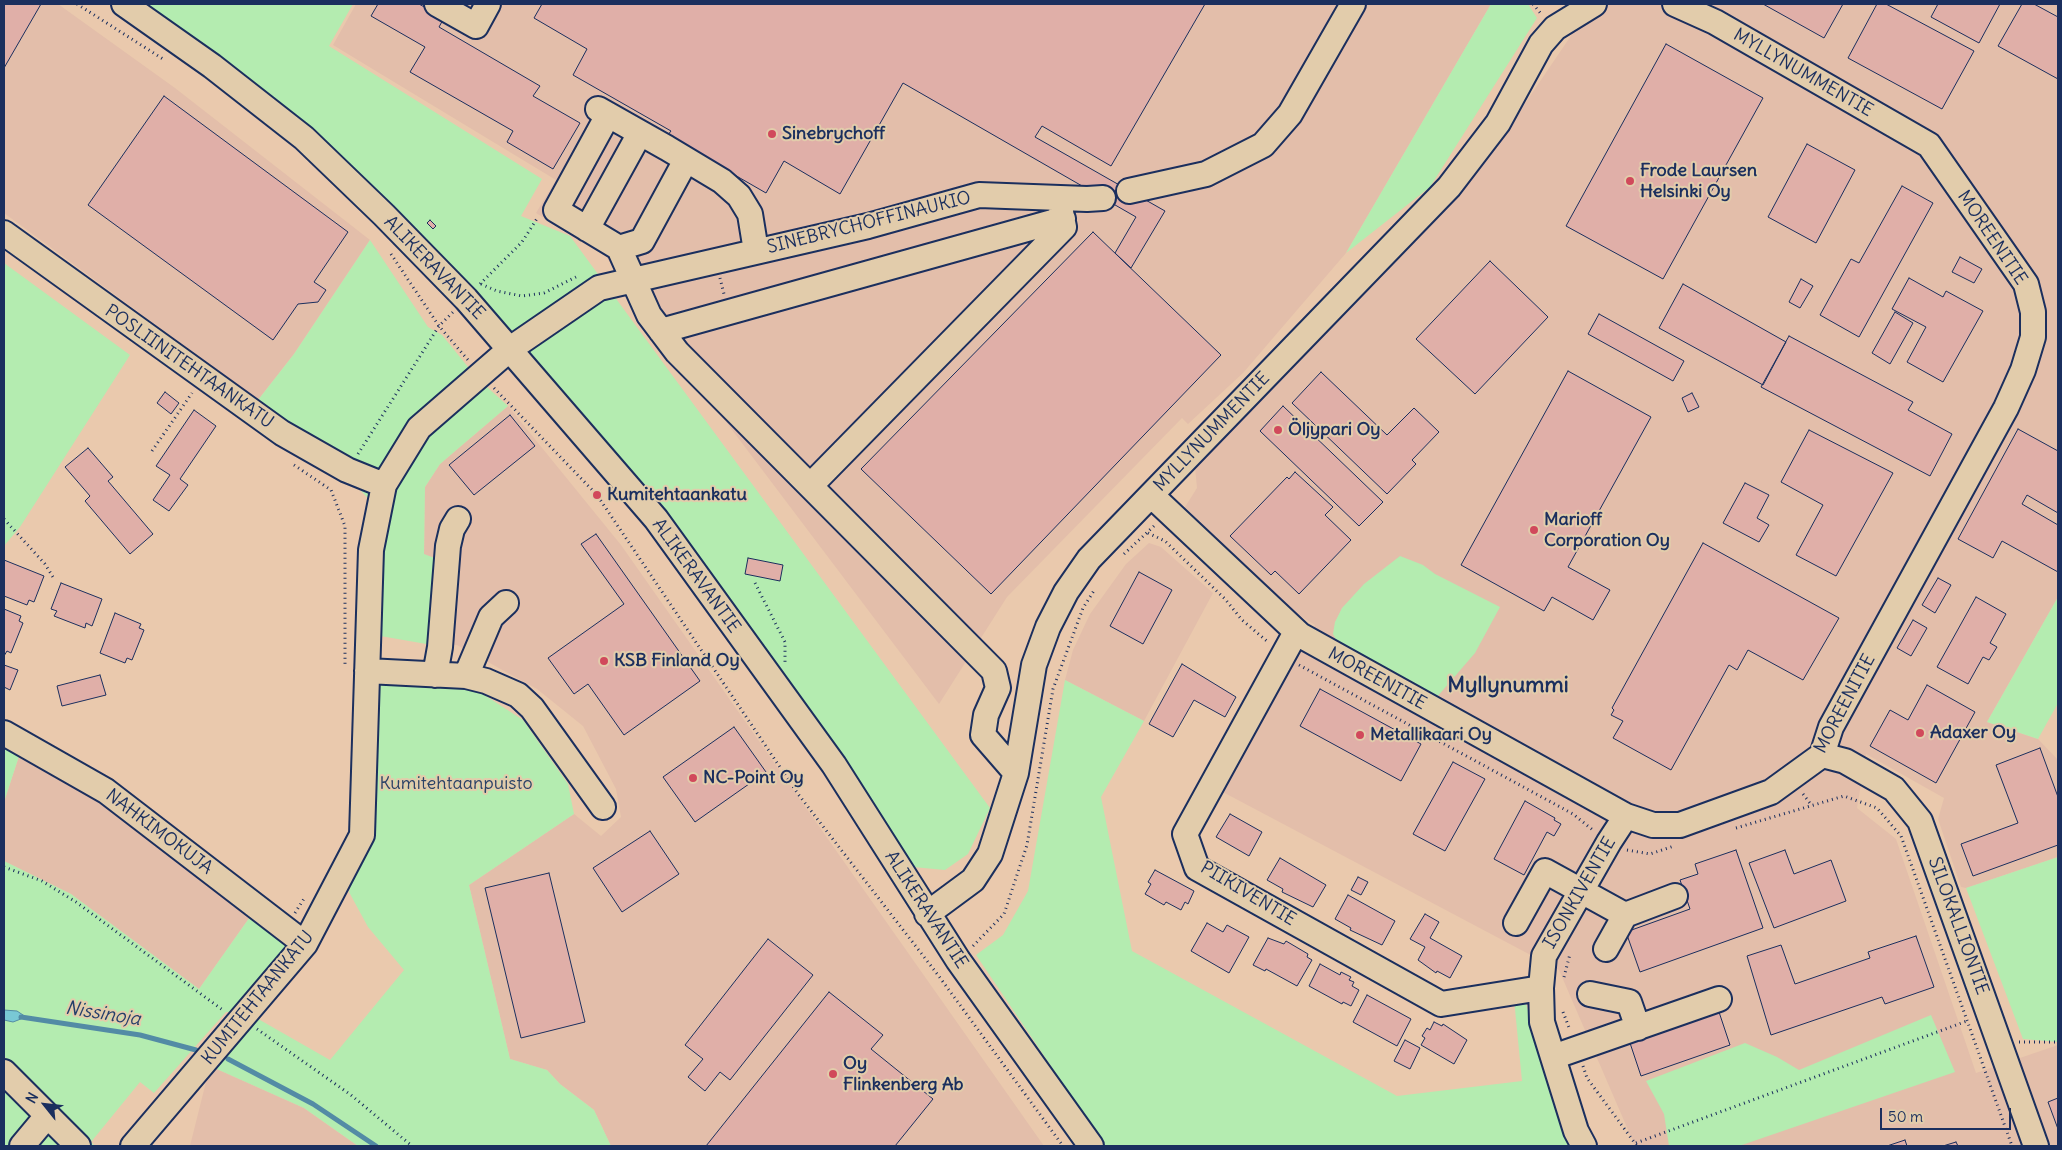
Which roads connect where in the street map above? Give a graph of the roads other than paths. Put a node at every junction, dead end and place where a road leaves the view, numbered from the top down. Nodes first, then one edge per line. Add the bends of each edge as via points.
1 (124, 4) edge
2 (437, 4) edge
3 (488, 4) edge
4 (1354, 4) edge
5 (1594, 4) edge
6 (1675, 4) edge
7 (640, 133) junction
8 (1929, 145) joint
9 (686, 160) junction
10 (1129, 191) dead end
11 (1103, 198) dead end
12 (1060, 209) junction
13 (587, 229) junction
14 (4, 233) edge
15 (619, 248) junction
16 (756, 251) junction
17 (633, 280) junction
18 (661, 331) junction
19 (510, 349) junction
20 (384, 486) junction
21 (811, 486) junction
22 (1151, 495) junction
23 (458, 519) dead end
24 (506, 603) dead end
25 (1296, 632) junction
26 (356, 670) junction
27 (435, 675) junction
28 (466, 676) junction
29 (4, 733) edge
30 (1822, 755) junction
31 (1016, 773) junction
32 (603, 808) dead end
33 (1626, 816) junction
34 (1581, 891) junction
35 (1675, 896) dead end
36 (927, 914) junction
37 (1624, 915) junction
38 (1516, 923) dead end
39 (305, 944) junction
40 (1606, 949) dead end
41 (1541, 988) junction
42 (1590, 994) dead end
43 (1719, 999) dead end
44 (1638, 1028) junction
45 (1553, 1057) junction
46 (4, 1072) edge
47 (47, 1116) junction
48 (22, 1146) edge
49 (78, 1146) edge
50 (133, 1146) edge
51 (1091, 1146) edge
52 (1584, 1146) edge
53 (2036, 1146) edge

1 - 19 street, ALIKERAVANTIE via 212,66 304,138 412,242 473,292
2 - 3 street via 476,26
4 - 10 street via 1290,114 1263,146 1206,174
5 - 22 street, MYLLYNUMMENTIE via 1555,28 1541,44 1498,123 1449,186
6 - 8 street, MYLLYNUMMENTIE via 1715,22
7 - 9 street, SINEBRYCHOFFINAUKIO
7 - 13 street
7 - 13 street, SINEBRYCHOFFINAUKIO via 603,112 556,210
8 - 30 street, MOREENITIE via 2026,284 2033,312 2033,337 2006,408 1830,728
9 - 15 street via 642,241
9 - 16 street, SINEBRYCHOFFINAUKIO via 739,196 750,214
11 - 12 street, SINEBRYCHOFFINAUKIO
12 - 16 street, SINEBRYCHOFFINAUKIO via 979,195 868,226
12 - 18 street
12 - 21 street via 1064,227
13 - 15 street
14 - 20 street, POSLIINITEHTAANKATU via 277,442
15 - 17 street
16 - 17 street, SINEBRYCHOFFINAUKIO
17 - 18 street via 649,315
17 - 19 street, SINEBRYCHOFFINAUKIO via 600,288
18 - 21 street via 676,352
19 - 20 street, KUMITEHTAANKATU via 419,428
19 - 36 street, ALIKERAVANTIE via 656,519 834,765
20 - 26 street, KUMITEHTAANKATU via 371,550
21 - 31 street via 994,671 998,688 986,715 983,736
22 - 25 street, MOREENITIE
22 - 31 street, MYLLYNUMMENTIE via 1089,559 1066,592 1048,627 1034,666
23 - 27 street via 448,546
24 - 28 street via 491,618
25 - 33 street, MOREENITIE
25 - 41 street, PIIKIVENTIE via 1185,834 1197,868 1441,1004
26 - 27 street
26 - 39 street, KUMITEHTAANKATU via 362,835
27 - 28 street
28 - 32 street via 518,695 532,708
29 - 39 street, NAHKIMOKUJA via 106,790
30 - 33 street, MOREENITIE via 1770,792 1680,825 1653,825
30 - 53 street, SILOKALLIONTIE via 1845,761 1894,788 1920,821
31 - 36 street, MYLLYNUMMENTIE via 990,854 972,880
33 - 34 street, ISONKIVENTIE
34 - 37 street
34 - 38 street via 1545,871
34 - 41 street, ISONKIVENTIE via 1544,956
35 - 37 street
36 - 51 street, ALIKERAVANTIE
37 - 40 street
39 - 50 street, KUMITEHTAANKATU via 235,1017
41 - 45 street, ISONKIVENTIE via 1542,1022
42 - 44 street via 1629,1002
43 - 44 street
44 - 45 street
45 - 52 street, ISONKIVENTIE via 1576,1131
46 - 47 street
47 - 48 street
47 - 49 street

